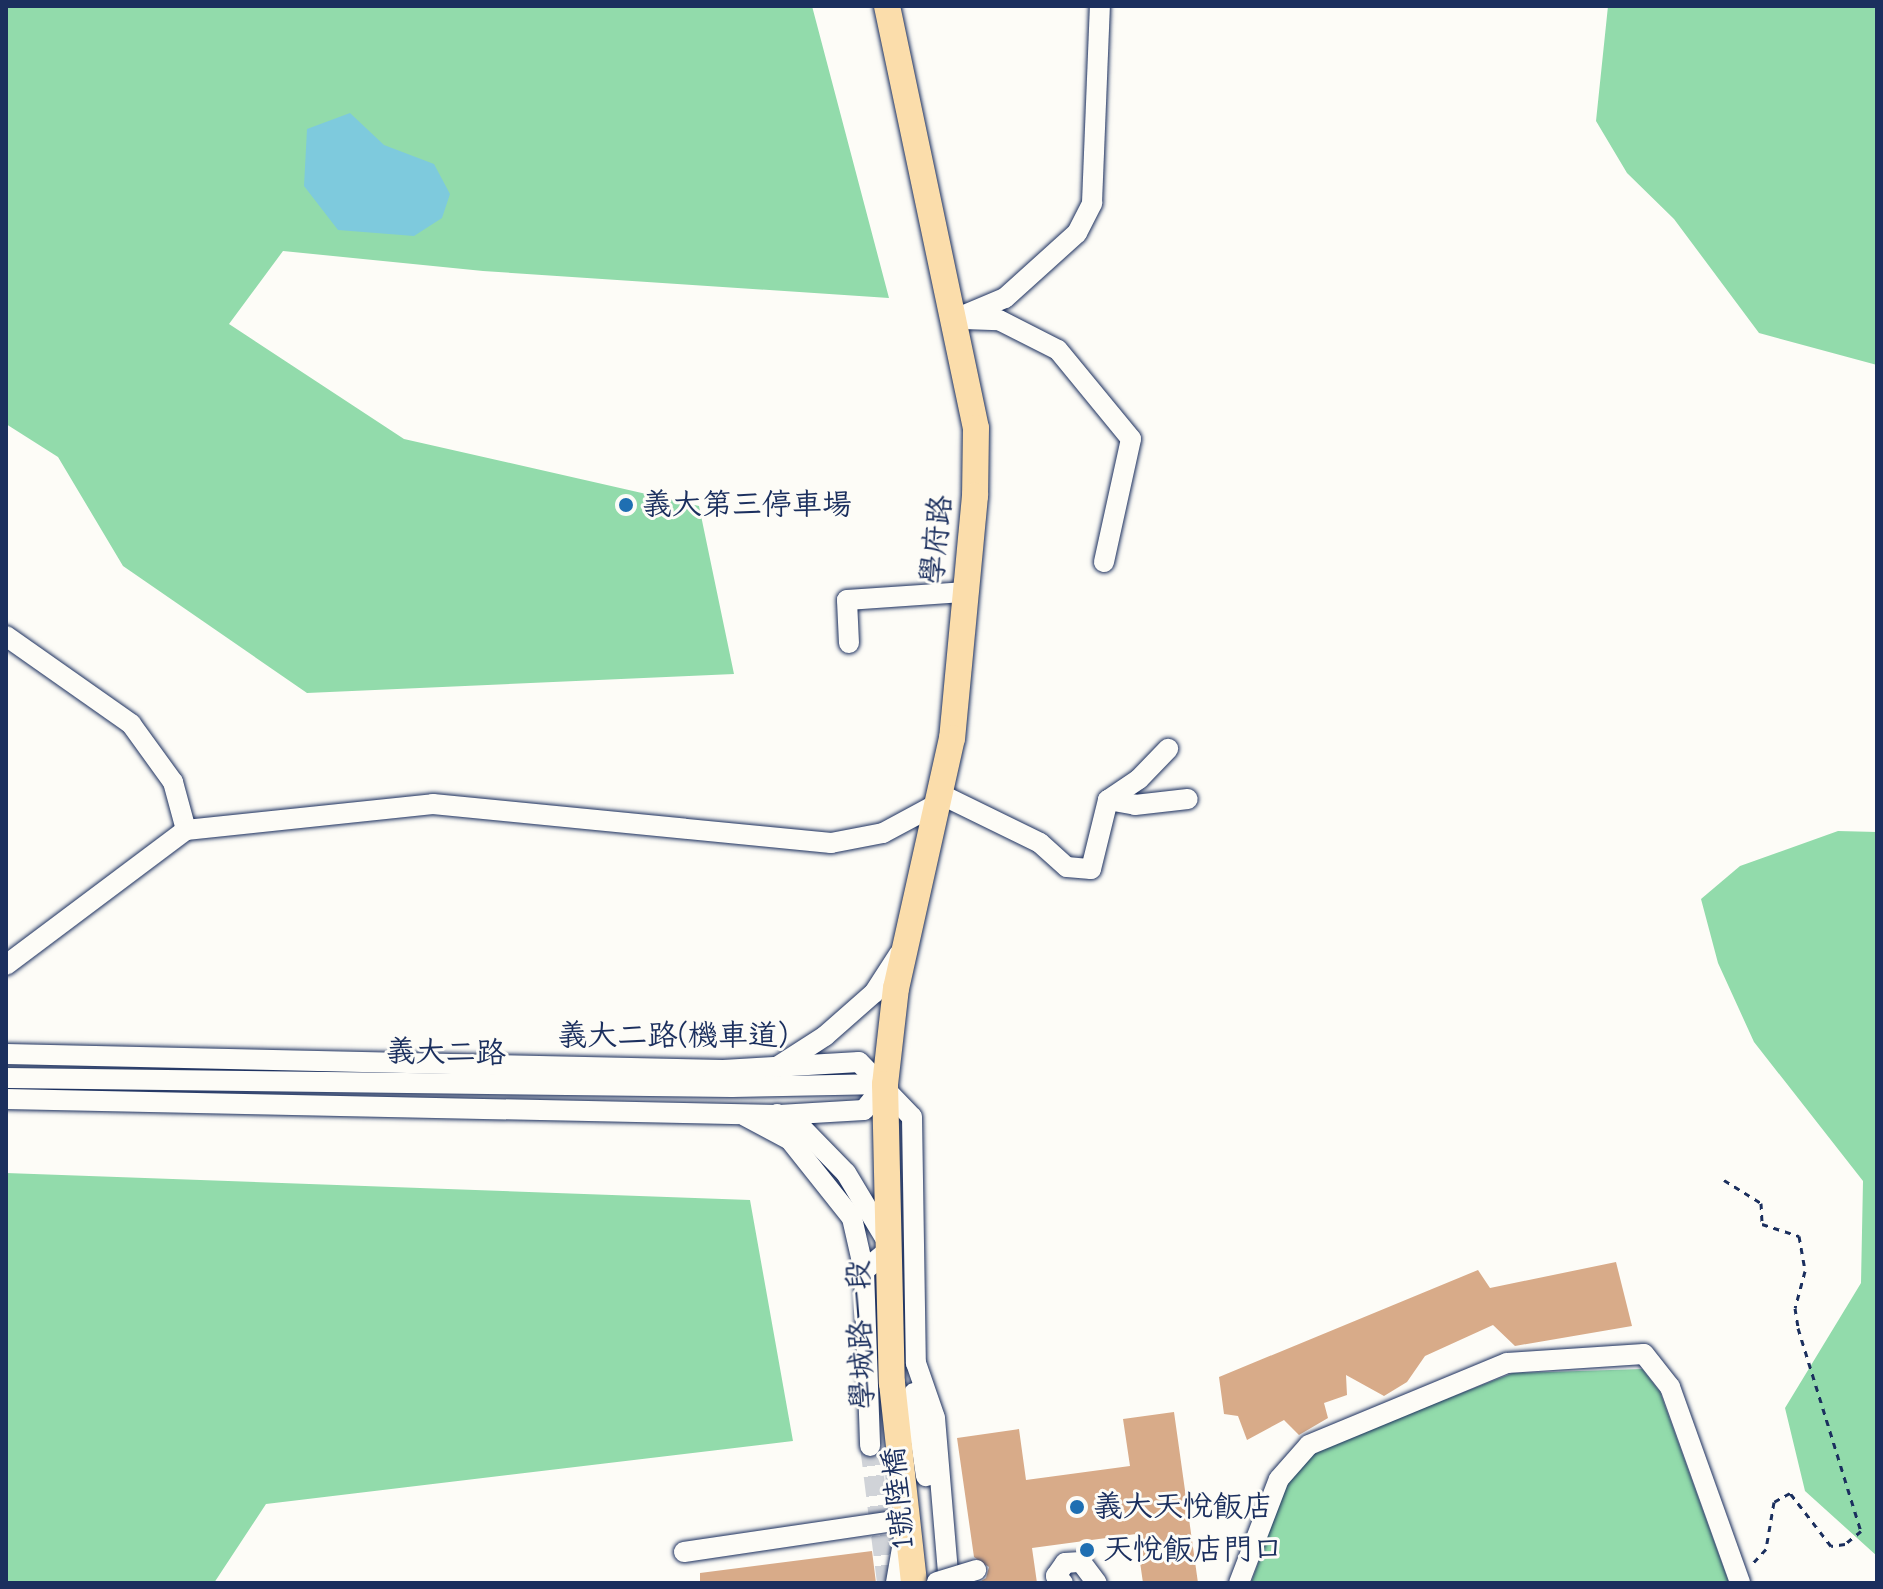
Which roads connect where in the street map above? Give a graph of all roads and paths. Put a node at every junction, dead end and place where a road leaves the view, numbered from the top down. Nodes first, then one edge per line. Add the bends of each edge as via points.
1 (887, 6) edge
2 (1100, 6) edge
3 (955, 319) junction
4 (1104, 562) dead end
5 (963, 592) junction
6 (6, 636) edge
7 (849, 643) dead end
8 (1168, 749) dead end
9 (938, 799) junction
10 (1188, 799) dead end
11 (1108, 800) junction
12 (186, 830) junction
13 (906, 944) junction
14 (6, 965) edge
15 (6, 1054) edge
16 (777, 1067) junction
17 (6, 1078) edge
18 (885, 1084) junction
19 (732, 1087) junction
20 (6, 1099) edge
21 (738, 1113) junction
22 (779, 1115) junction
23 (1724, 1180) dead end
24 (891, 1248) junction
25 (864, 1271) junction
26 (892, 1329) junction
27 (870, 1446) tunnel mouth
28 (907, 1519) junction
29 (684, 1552) dead end
30 (976, 1570) dead end
31 (1091, 1580) edge
32 (1740, 1581) edge
33 (937, 1582) edge
34 (896, 1583) edge
35 (914, 1583) edge
36 (930, 1583) edge
37 (949, 1583) edge
38 (1063, 1583) edge
39 (1239, 1583) edge

1 - 3 main road, 學府路
2 - 3 street via 1092,203 1077,233 1005,298
3 - 4 street via 999,320 1058,350 1131,439
3 - 5 main road, 學府路 via 976,428 975,496
5 - 7 street via 847,600
5 - 9 main road, 學府路 via 952,738
6 - 12 street via 131,724 173,782
8 - 11 street via 1139,779
9 - 11 street via 1040,843 1067,867 1091,869
9 - 12 street via 883,833 831,843 433,804
9 - 13 main road, 學府路
10 - 11 street via 1135,805
12 - 14 street
13 - 16 street via 874,993 825,1036
13 - 18 main road, 學府路
15 - 16 street, 義大二路(機車道)
16 - 18 street, 義大二路(機車道) via 859,1062
16 - 19 street
17 - 19 street, 義大二路
18 - 19 street, 義大二路
18 - 22 street via 864,1110
18 - 24 main road, 學城路一段
18 - 37 street, 義大二路(機車道) via 912,1117 916,1363 935,1418
19 - 22 street
20 - 21 street
21 - 22 street
21 - 25 street via 790,1140 852,1218
22 - 24 street via 804,1130 846,1173
23 - 32 path via 1761,1203 1762,1224 1799,1236 1805,1271 1795,1308 1798,1328 1860,1513 1861,1531 1845,1544 1831,1546 1790,1493 1774,1502 1766,1549
24 - 25 street
24 - 26 main road, 學城路一段
25 - 27 street
26 - 28 main road, 學城路一段
26 - 33 street, 1號陸橋 via 919,1408
28 - 29 street
28 - 34 street
28 - 35 main road, 學城路一段
30 - 33 street, 1號陸橋, bridge
31 - 38 street via 1081,1562 1065,1563 1056,1576
32 - 39 street via 1670,1387 1644,1354 1507,1363 1309,1445 1279,1479
33 - 36 street, 1號陸橋, bridge

